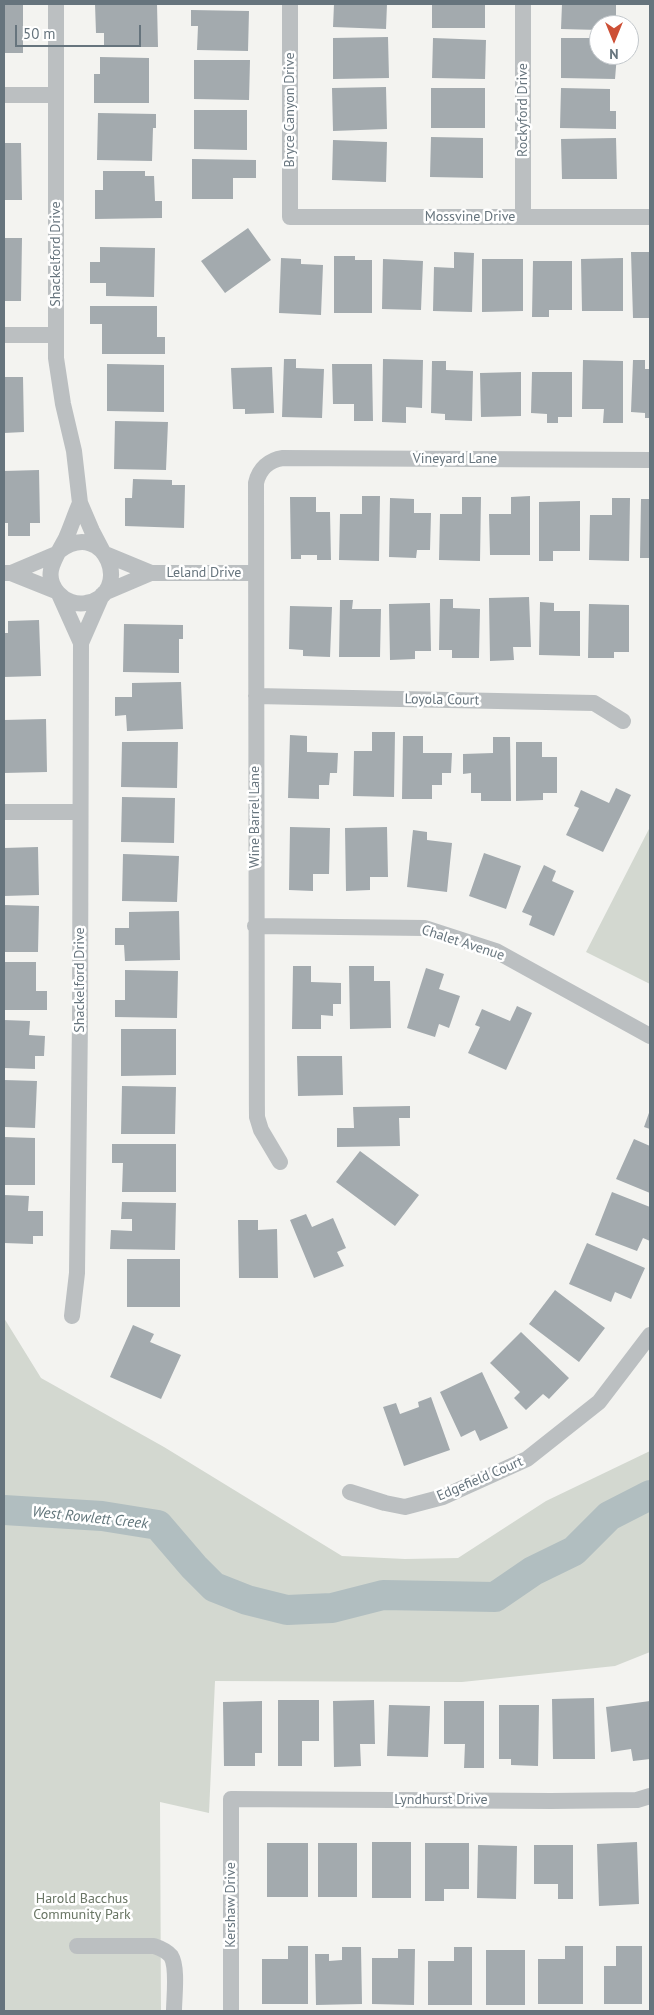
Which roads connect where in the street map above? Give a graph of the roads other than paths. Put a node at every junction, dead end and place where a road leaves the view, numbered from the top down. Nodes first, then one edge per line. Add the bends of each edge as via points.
1 (56, 4) edge
2 (290, 4) edge
3 (523, 4) edge
4 (4, 95) edge
5 (56, 95) junction
6 (290, 217) joint
7 (523, 217) junction
8 (650, 218) edge
9 (4, 335) edge
10 (56, 335) junction
11 (650, 460) edge
12 (263, 468) joint
13 (80, 503) junction
14 (58, 553) junction
15 (104, 553) junction
16 (256, 572) junction
17 (7, 573) edge
18 (151, 573) junction
19 (57, 592) junction
20 (103, 594) junction
21 (81, 643) junction
22 (256, 696) junction
23 (622, 721) dead end
24 (4, 812) edge
25 (80, 812) junction
26 (255, 926) junction
27 (650, 1036) edge
28 (280, 1162) dead end
29 (72, 1316) dead end
30 (650, 1335) edge
31 (350, 1492) dead end
32 (650, 1796) edge
33 (230, 1799) joint
34 (77, 1946) dead end
35 (174, 2011) edge
36 (230, 2011) edge

1 - 5 street, Shackelford Drive
2 - 6 street, Bryce Canyon Drive
3 - 7 street, Rockyford Drive
4 - 5 street
5 - 10 street, Shackelford Drive
6 - 7 street, Mossvine Drive
7 - 8 street, Mossvine Drive
9 - 10 street
10 - 13 street, Shackelford Drive via 58,381 74,451
11 - 12 street, Vineyard Lane via 283,458
12 - 16 street, Wine Barrel Lane via 256,483
13 - 14 street
13 - 15 street, Shackelford Drive
14 - 15 street via 69,545 82,542 96,546
14 - 17 street
14 - 19 street via 50,571 52,585
15 - 18 street, Leland Drive
15 - 20 street via 112,573
16 - 18 street, Leland Drive
16 - 22 street, Wine Barrel Lane
17 - 19 street
18 - 20 street, Leland Drive
19 - 20 street via 67,600 81,604
19 - 21 street, Shackelford Drive
20 - 21 street, Shackelford Drive
21 - 25 street, Shackelford Drive
22 - 23 street, Loyola Court via 594,703
22 - 26 street, Wine Barrel Lane
24 - 25 street
25 - 29 street, Shackelford Drive via 77,1273
26 - 27 street, Chalet Avenue via 425,928 496,951
26 - 28 street, Wine Barrel Lane via 257,1117
30 - 31 street, Edgefield Court via 599,1402 527,1459 443,1497 405,1507
32 - 33 street, Lyndhurst Drive via 637,1800 551,1801
33 - 36 street, Kershaw Drive
34 - 35 street via 154,1946 162,1949 169,1954 173,1964

